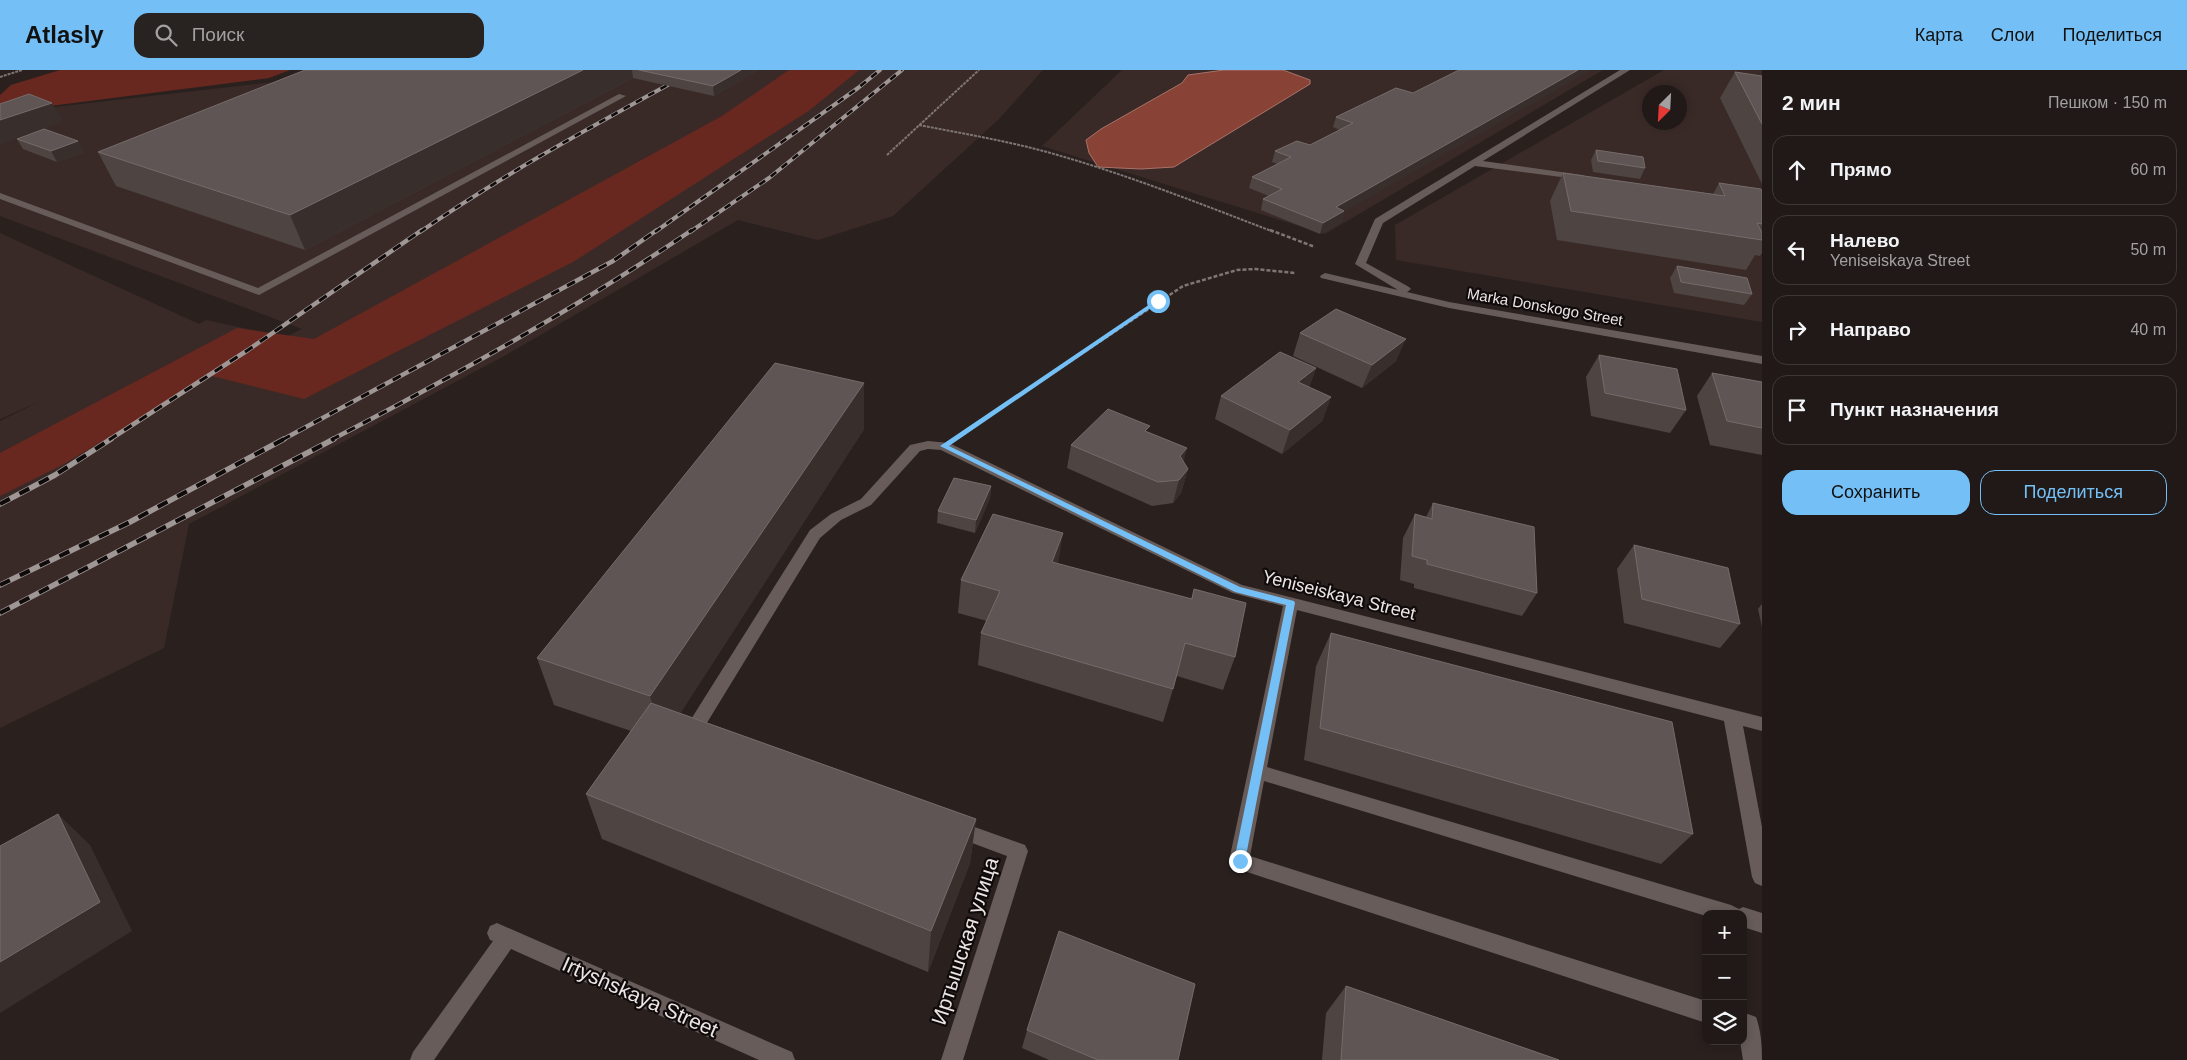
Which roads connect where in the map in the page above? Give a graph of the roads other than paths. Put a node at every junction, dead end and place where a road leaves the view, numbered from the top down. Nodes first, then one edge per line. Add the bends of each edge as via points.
1 (1626, 70) edge
2 (622, 96) dead end
3 (1474, 163) junction
4 (1595, 180) edge
5 (0, 196) edge
6 (1325, 276) road end
7 (1449, 305) junction
8 (1762, 360) edge
9 (1291, 603) junction
10 (1732, 716) junction
11 (1762, 724) edge
12 (722, 740) edge
13 (1258, 772) junction
14 (935, 820) edge
15 (1762, 877) edge
16 (1718, 910) edge
17 (1747, 918) edge
18 (1762, 923) edge
19 (1702, 1011) edge
20 (1751, 1026) edge
21 (421, 1060) edge
22 (784, 1060) edge
23 (952, 1060) edge
24 (1754, 1060) edge

1 - 3 street
2 - 5 street via 259,292
3 - 4 street
3 - 7 street via 1379,221 1360,264 1401,287
6 - 7 street, Marka Donskogo Street
7 - 8 street, Marka Donskogo Street
9 - 10 street, Yeniseiskaya Street
9 - 12 street, Yeniseiskaya Street via 1238,589 944,446 915,448 866,502 836,517 815,534 694,729
9 - 13 street
10 - 11 street, Yeniseiskaya Street
10 - 15 street
13 - 16 street
13 - 19 street via 1240,861
14 - 23 street, Иртышская улица via 1018,851
17 - 18 street
20 - 24 street
21 - 22 street, Irtyshskaya Street via 502,936

